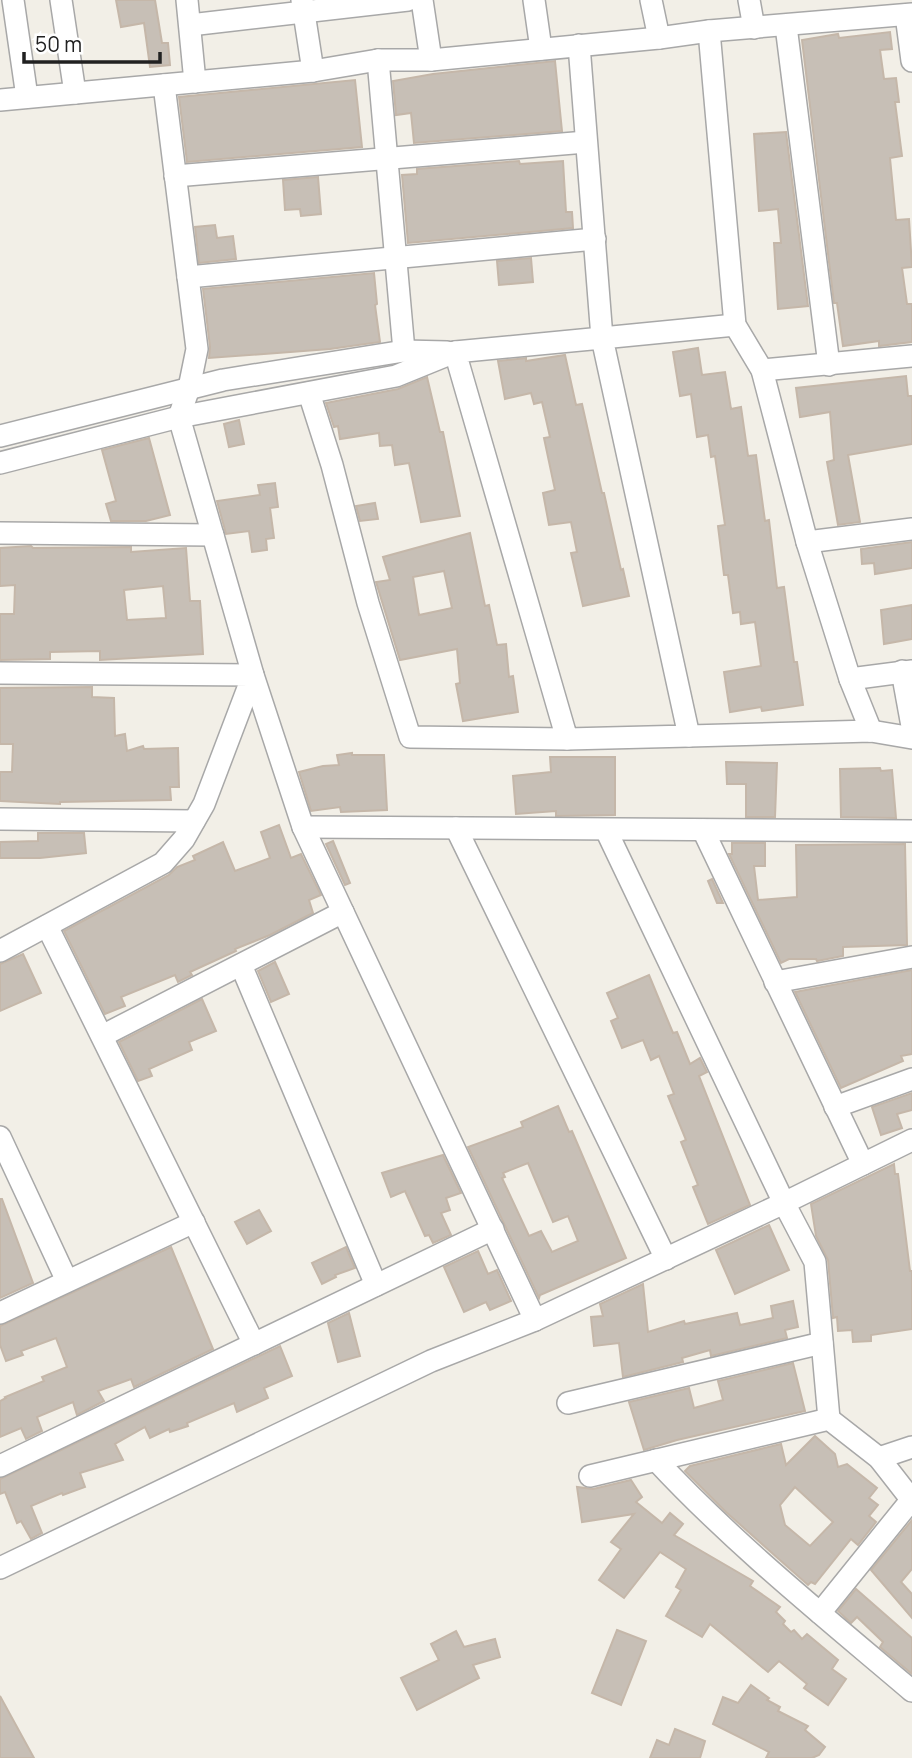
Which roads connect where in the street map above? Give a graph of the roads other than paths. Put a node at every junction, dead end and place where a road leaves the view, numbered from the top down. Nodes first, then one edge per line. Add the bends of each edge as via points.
1 (13, 0) edge
2 (61, 0) edge
3 (187, 0) edge
4 (408, 0) edge
5 (422, 0) edge
6 (534, 0) edge
7 (651, 0) edge
8 (749, 0) edge
9 (303, 6) edge
10 (909, 15) edge
11 (190, 25) junction
12 (786, 26) junction
13 (754, 28) junction
14 (709, 31) junction
15 (659, 38) junction
16 (579, 45) junction
17 (541, 49) junction
18 (378, 60) junction
19 (431, 60) junction
20 (912, 61) edge
21 (313, 71) junction
22 (195, 82) junction
23 (164, 85) junction
24 (75, 93) junction
25 (27, 97) junction
26 (0, 100) edge
27 (586, 142) junction
28 (387, 159) junction
29 (175, 176) junction
30 (595, 239) junction
31 (396, 257) junction
32 (188, 278) junction
33 (735, 325) junction
34 (602, 338) junction
35 (404, 351) junction
36 (455, 352) junction
37 (912, 356) edge
38 (829, 365) junction
39 (762, 370) junction
40 (189, 388) junction
41 (309, 393) junction
42 (179, 417) junction
43 (0, 436) edge
44 (0, 463) edge
45 (912, 529) edge
46 (0, 533) edge
47 (213, 535) junction
48 (807, 542) junction
49 (907, 671) edge
50 (0, 673) edge
51 (253, 675) junction
52 (850, 680) junction
53 (912, 726) edge
54 (871, 731) junction
55 (689, 736) junction
56 (912, 738) edge
57 (567, 739) junction
58 (0, 819) edge
59 (194, 821) junction
60 (303, 827) junction
61 (456, 828) junction
62 (606, 830) junction
63 (704, 830) junction
64 (912, 831) edge
65 (343, 912) junction
66 (47, 926) junction
67 (0, 951) edge
68 (912, 957) edge
69 (241, 965) junction
70 (775, 982) junction
71 (102, 1036) junction
72 (912, 1079) edge
73 (835, 1107) junction
74 (0, 1137) edge
75 (912, 1140) edge
76 (863, 1164) junction
77 (784, 1203) junction
78 (194, 1222) junction
79 (493, 1229) junction
80 (666, 1259) junction
81 (67, 1281) junction
82 (376, 1285) junction
83 (0, 1313) edge
84 (536, 1320) junction
85 (822, 1343) junction
86 (254, 1344) junction
87 (568, 1403) dead end
88 (829, 1419) junction
89 (912, 1447) edge
90 (879, 1458) junction
91 (656, 1460) junction
92 (0, 1466) edge
93 (590, 1476) dead end
94 (912, 1499) edge
95 (0, 1568) edge
96 (820, 1613) junction
97 (912, 1691) edge

1 - 25 street
2 - 24 street
3 - 11 street
4 - 9 street
5 - 19 street
6 - 17 street
7 - 15 street
8 - 13 street
9 - 11 street
9 - 21 street
10 - 12 street
10 - 20 street
11 - 22 street
12 - 13 street
12 - 38 street
13 - 14 street
14 - 15 street
14 - 33 street
15 - 16 street
16 - 17 street
16 - 27 street
17 - 19 street
18 - 19 street
18 - 21 street
18 - 28 street
21 - 22 street
22 - 23 street
23 - 24 street
23 - 29 street
24 - 25 street
25 - 26 street
27 - 28 street
27 - 30 street
28 - 29 street
28 - 31 street
29 - 32 street
30 - 31 street
30 - 34 street
31 - 32 street
31 - 35 street
32 - 40 street via 197,349
33 - 34 street
33 - 39 street
34 - 36 street
34 - 55 street
35 - 36 street
35 - 40 street
36 - 41 street via 396,376
36 - 57 street
37 - 38 street
38 - 39 street
39 - 48 street
40 - 42 street
40 - 43 street
41 - 42 street
41 - 57 street via 410,737
42 - 44 street
42 - 47 street
45 - 48 street
46 - 47 street
47 - 51 street
48 - 52 street
49 - 52 street
49 - 53 street
50 - 51 street
51 - 59 street
51 - 60 street
52 - 54 street
54 - 55 street
54 - 56 street
55 - 57 street
58 - 59 street
59 - 66 street via 163,863
60 - 61 street
60 - 65 street
61 - 62 street
61 - 80 street
62 - 63 street
62 - 77 street
63 - 64 street
63 - 70 street
65 - 69 street
65 - 79 street
66 - 67 street
66 - 71 street
68 - 70 street
69 - 71 street
69 - 82 street
70 - 73 street
71 - 78 street
72 - 73 street
73 - 76 street
74 - 81 street
75 - 76 street
76 - 77 street
77 - 80 street
77 - 85 street via 815,1262
78 - 81 street
78 - 86 street
79 - 82 street
79 - 84 street
80 - 84 street
81 - 83 street
82 - 86 street
84 - 95 street via 431,1361
85 - 87 street
85 - 88 street
86 - 92 street
88 - 90 street
88 - 91 street
89 - 90 street
90 - 94 street
91 - 93 street
91 - 96 street
94 - 96 street
96 - 97 street

